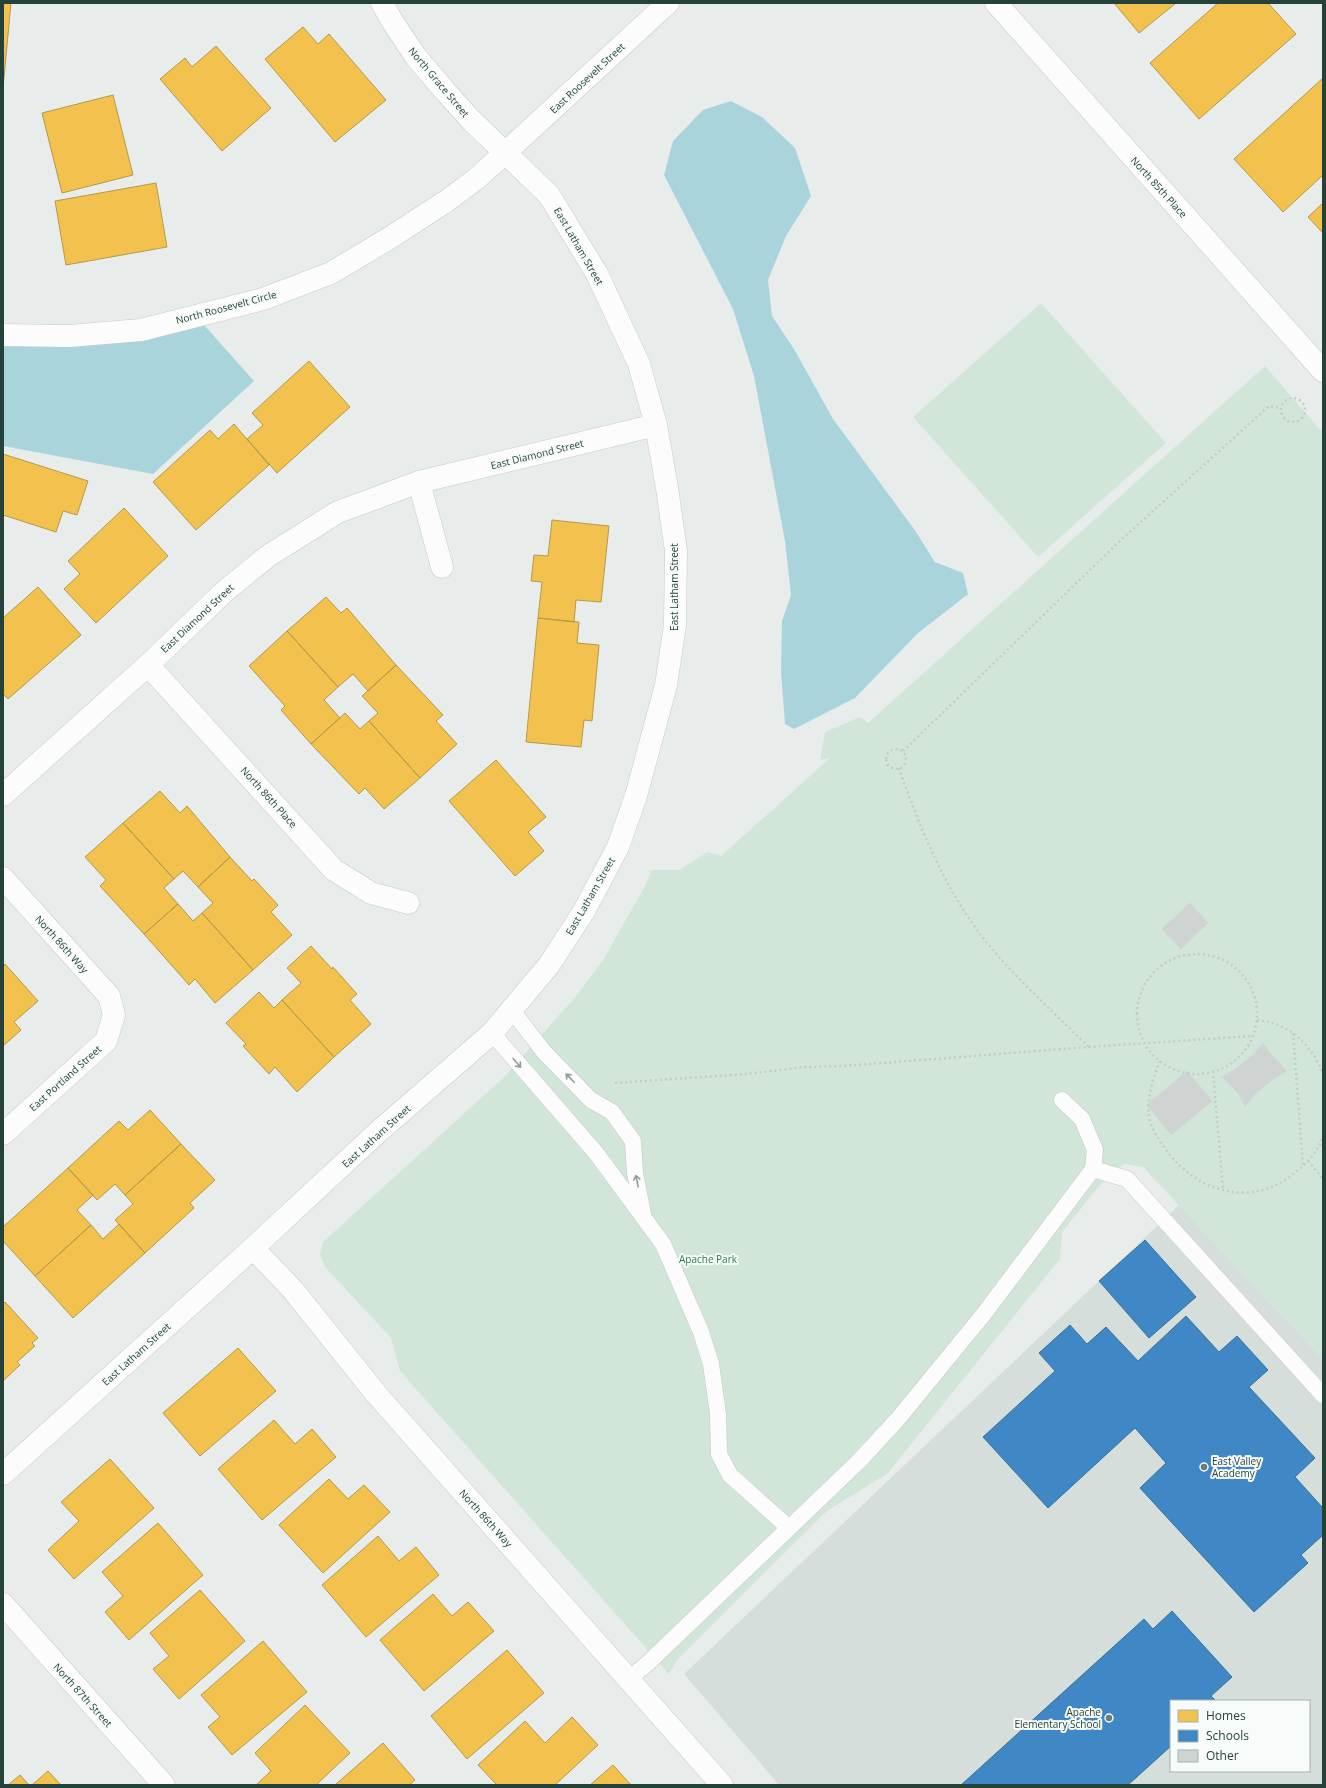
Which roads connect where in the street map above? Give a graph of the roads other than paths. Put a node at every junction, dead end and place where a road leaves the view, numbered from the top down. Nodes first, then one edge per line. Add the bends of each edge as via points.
1 (382, 3) edge
2 (668, 3) edge
3 (996, 3) edge
4 (506, 153) junction
5 (3, 335) edge
6 (1323, 371) edge
7 (656, 425) junction
8 (419, 482) junction
9 (442, 567) dead end
10 (148, 665) junction
11 (3, 795) edge
12 (3, 878) edge
13 (408, 903) dead end
14 (511, 1010) junction
15 (114, 1015) joint
16 (492, 1033) junction
17 (1062, 1100) dead end
18 (3, 1134) edge
19 (1093, 1169) junction
20 (644, 1219) junction
21 (254, 1248) junction
22 (1323, 1395) edge
23 (3, 1474) edge
24 (788, 1527) junction
25 (3, 1604) edge
26 (629, 1679) junction
27 (164, 1785) edge
28 (722, 1785) edge

1 - 4 street, North Grace Street via 416,57 472,121
2 - 4 street, East Roosevelt Street
3 - 6 street, North 85th Place
4 - 5 street, North Roosevelt Circle via 448,200 388,240 331,273 263,299 141,330 70,336
4 - 7 street, East Latham Street via 549,195 597,274 638,364
7 - 8 street, East Diamond Street
7 - 14 street, East Latham Street via 676,551 675,625 666,684 636,796 618,847 584,910 553,959
8 - 9 street
8 - 10 street, East Diamond Street via 338,512 268,556 225,591
10 - 11 street, East Diamond Street
10 - 13 street, North 86th Place via 334,870 371,893
12 - 15 street, North 86th Way via 109,996
14 - 16 street, East Latham Street
20 -> 14 lane via 635,1173 633,1141 612,1112 591,1100 544,1052
15 - 18 street, East Portland Street via 106,1041
16 -> 20 lane via 596,1153
16 - 21 street, East Latham Street via 378,1132
17 - 19 lane via 1082,1118 1094,1150
19 - 22 lane via 1127,1179
19 - 24 lane via 982,1315 906,1409 859,1461
20 - 24 lane via 664,1244 702,1332 712,1371 718,1414 719,1454 730,1475
21 - 23 street, East Latham Street
21 - 26 street, North 86th Way via 293,1290 378,1396
24 - 26 lane
25 - 27 street, North 87th Street
26 - 28 street, North 86th Way

